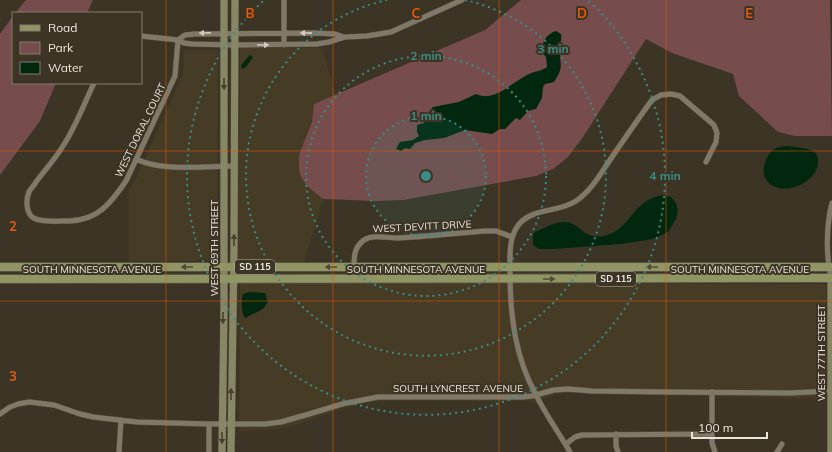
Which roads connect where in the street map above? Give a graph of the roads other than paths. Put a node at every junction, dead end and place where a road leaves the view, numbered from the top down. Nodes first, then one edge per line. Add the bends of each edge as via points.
1 (224, 0) edge
2 (235, 0) edge
3 (284, 0) edge
4 (462, 0) edge
5 (224, 33) junction
6 (234, 33) junction
7 (284, 33) junction
8 (142, 36) edge
9 (345, 37) junction
10 (178, 40) junction
11 (224, 45) junction
12 (234, 45) junction
13 (284, 45) junction
14 (94, 84) edge
15 (136, 159) junction
16 (706, 162) dead end
17 (224, 166) junction
18 (234, 166) junction
19 (832, 203) edge
20 (512, 237) junction
21 (0, 267) edge
22 (223, 267) junction
23 (233, 267) junction
24 (510, 267) junction
25 (830, 267) edge
26 (354, 268) junction
27 (832, 278) edge
28 (0, 279) edge
29 (224, 279) junction
30 (233, 279) junction
31 (510, 279) junction
32 (832, 391) edge
33 (712, 392) junction
34 (536, 395) junction
35 (0, 414) edge
36 (121, 420) junction
37 (209, 424) junction
38 (222, 424) junction
39 (231, 424) junction
40 (616, 434) junction
41 (712, 434) junction
42 (566, 444) junction
43 (782, 444) dead end
44 (119, 452) edge
45 (209, 452) edge
46 (222, 452) edge
47 (231, 452) edge
48 (570, 452) edge
49 (618, 452) edge
50 (715, 452) edge
51 (777, 452) edge
52 (831, 452) edge

1 - 5 main road, WEST 69TH STREET
2 - 6 main road, WEST 69TH STREET
3 - 7 street
4 - 9 street via 391,32
5 - 6 street
5 -> 10 street via 185,35
5 - 11 main road, WEST 69TH STREET
6 - 7 street
6 - 12 main road, WEST 69TH STREET
9 -> 7 street via 335,34
7 - 13 street
8 - 10 street
9 - 13 street via 317,44
10 - 11 street via 192,44
10 - 15 street, WEST DORAL COURT via 175,76
11 - 12 street
11 -> 17 main road, WEST 69TH STREET
12 -> 13 street
12 - 18 main road, WEST 69TH STREET
14 - 15 street, WEST DORAL COURT via 62,148 29,192 29,214 41,220 78,220 92,216 116,195
15 - 17 street via 145,164 166,167
16 - 20 street via 716,142 717,133 714,125 680,96 661,95 652,100 591,189 573,203 540,212 522,221
17 - 18 street
17 - 22 main road, WEST 69TH STREET
23 -> 18 main road, WEST 69TH STREET
19 - 25 street, WEST 77TH STREET via 829,219
20 - 24 street
20 - 26 street, WEST DEVITT DRIVE via 496,231 396,238 373,237 358,245 354,254
22 -> 21 main road, SOUTH MINNESOTA AVENUE / SD 115
22 - 23 main road, SOUTH MINNESOTA AVENUE / SD 115
22 - 29 main road, WEST 69TH STREET
26 -> 23 main road, SOUTH MINNESOTA AVENUE / SD 115
23 - 30 main road, WEST 69TH STREET
25 -> 24 main road, SOUTH MINNESOTA AVENUE / SD 115
24 - 26 main road, SOUTH MINNESOTA AVENUE / SD 115
24 - 31 street
25 - 27 street, WEST 77TH STREET
31 -> 27 main road, SOUTH MINNESOTA AVENUE / SD 115
27 - 32 main road, WEST 77TH STREET
28 - 29 main road, SOUTH MINNESOTA AVENUE / SD 115
29 - 30 main road, SOUTH MINNESOTA AVENUE / SD 115
29 -> 38 main road, WEST 69TH STREET
30 - 31 main road, SOUTH MINNESOTA AVENUE / SD 115
39 -> 30 main road, WEST 69TH STREET
31 - 34 street via 512,322 518,349
32 - 33 street, SOUTH LYNCREST AVENUE
32 - 52 main road, WEST 77TH STREET
33 - 34 street, SOUTH LYNCREST AVENUE via 568,389
33 - 41 street
34 - 39 street, SOUTH LYNCREST AVENUE via 378,397 342,404 281,422
34 - 42 street
35 - 36 street, SOUTH LYNCREST AVENUE via 18,404 29,402
36 - 37 street, SOUTH LYNCREST AVENUE via 154,424
36 - 44 street
37 - 38 street, SOUTH LYNCREST AVENUE
37 - 45 street
38 - 39 street, SOUTH LYNCREST AVENUE
38 -> 46 main road, WEST 69TH STREET
39 - 47 main road, WEST 69TH STREET
40 - 41 street
40 - 42 street via 582,435
40 - 49 street
41 - 50 street
42 - 48 street
43 - 51 street

